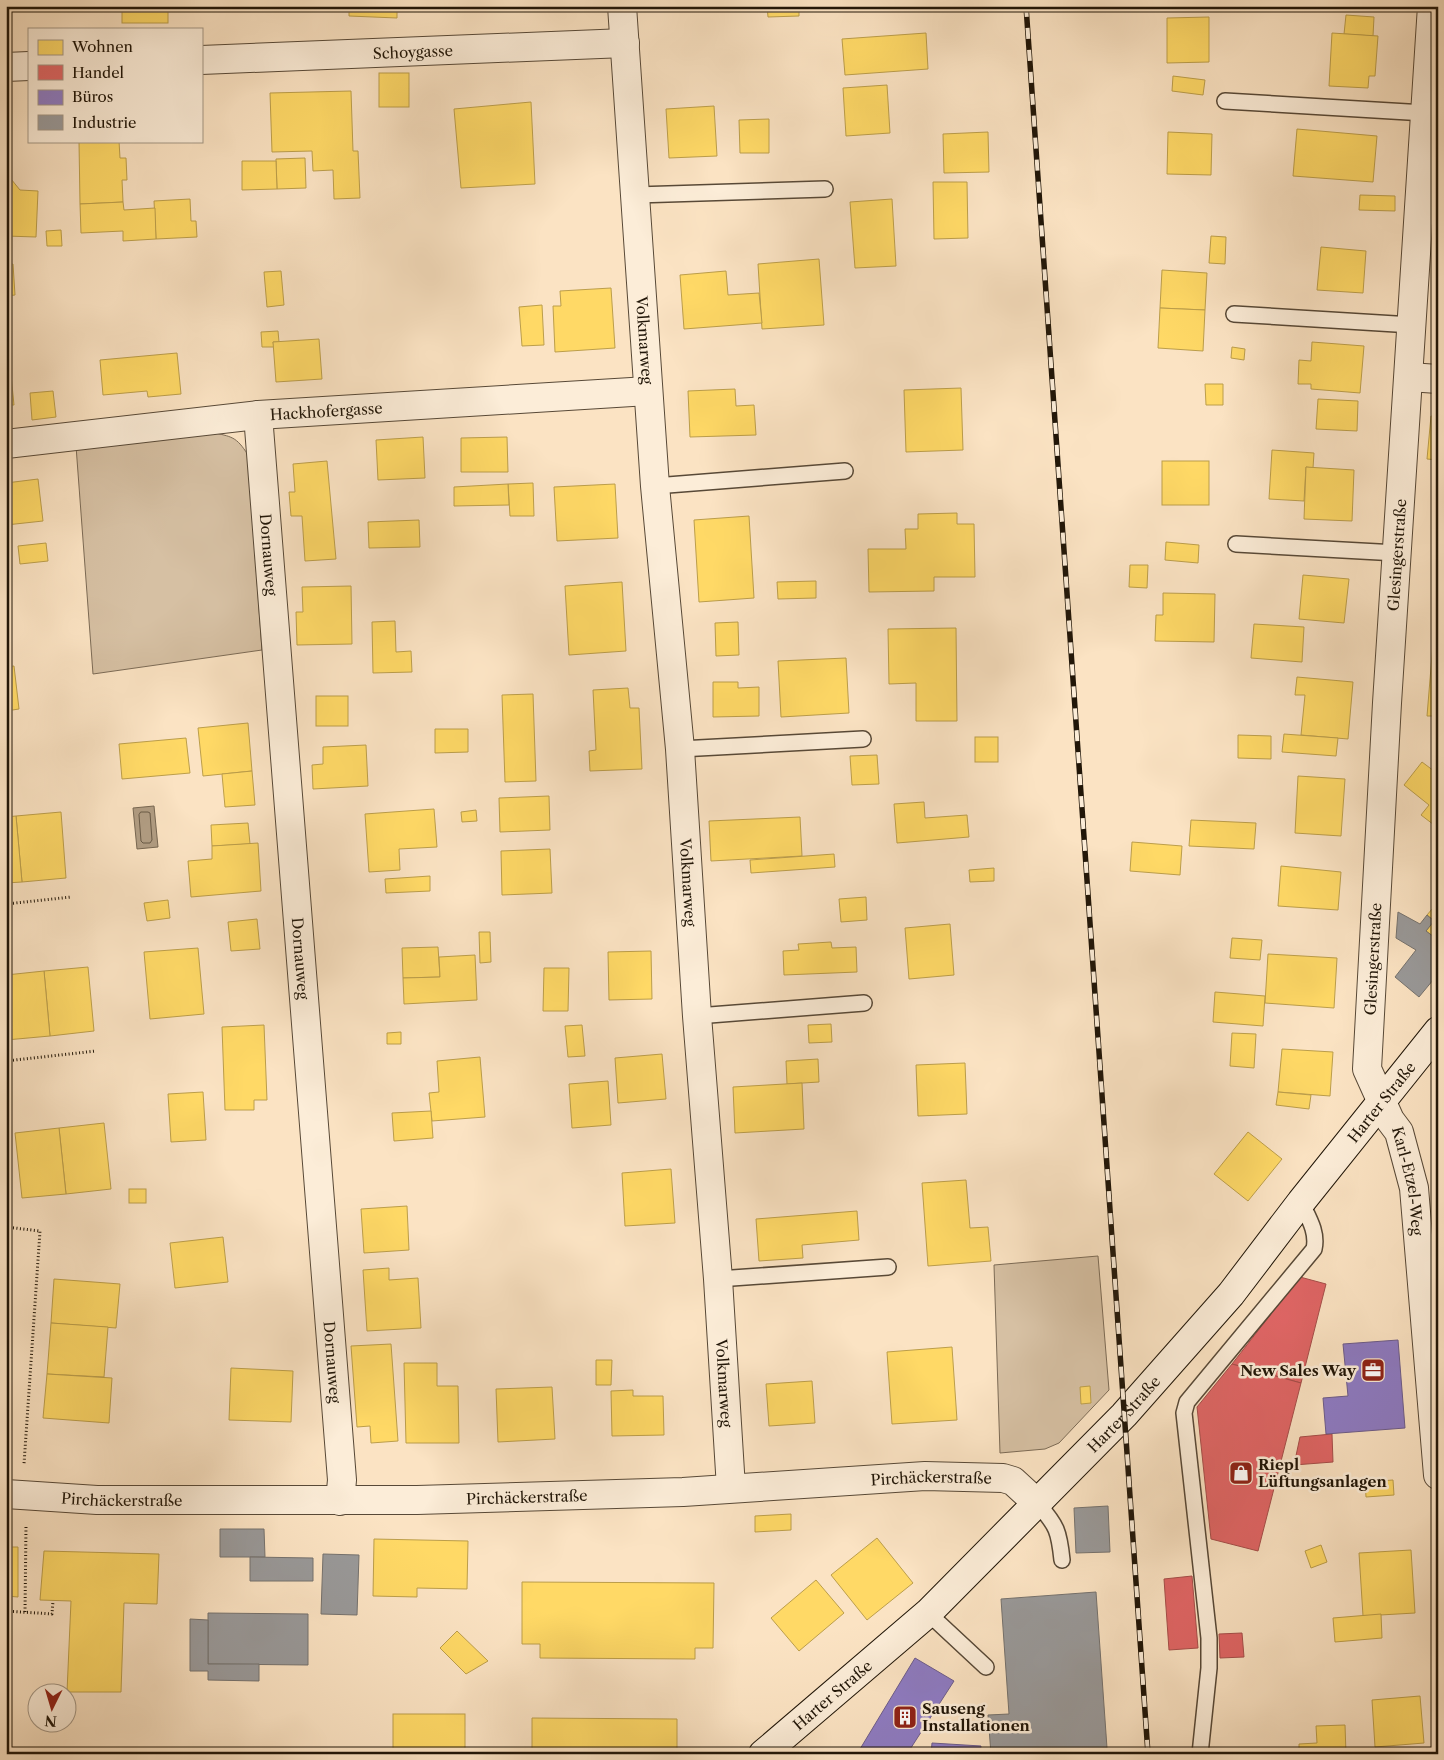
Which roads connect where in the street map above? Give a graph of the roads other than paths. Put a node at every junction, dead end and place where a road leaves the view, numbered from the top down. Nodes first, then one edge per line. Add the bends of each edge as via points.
1 (622, 6) edge
2 (1432, 6) edge
3 (625, 43) junction
4 (202, 60) edge
5 (28, 66) edge
6 (6, 67) edge
7 (1225, 101) dead end
8 (1425, 113) junction
9 (825, 189) dead end
10 (636, 195) junction
11 (1234, 314) dead end
12 (1412, 325) junction
13 (1409, 378) junction
14 (1438, 379) edge
15 (648, 391) junction
16 (258, 415) junction
17 (6, 444) edge
18 (845, 471) dead end
19 (655, 486) junction
20 (1236, 544) dead end
21 (1397, 553) junction
22 (863, 739) dead end
23 (680, 749) junction
24 (864, 1003) dead end
25 (697, 1016) junction
26 (1438, 1031) edge
27 (1382, 1100) junction
28 (1301, 1202) junction
29 (888, 1267) dead end
30 (718, 1279) junction
31 (1436, 1431) edge
32 (1438, 1475) edge
33 (731, 1488) junction
34 (14, 1494) edge
35 (340, 1501) junction
36 (1038, 1504) junction
37 (1062, 1560) dead end
38 (928, 1613) junction
39 (986, 1666) dead end
40 (763, 1754) edge
41 (1200, 1754) edge

1 - 3 street, Volkmarweg
2 - 8 street, Glesingerstraße
3 - 4 street, Schoygasse
3 - 10 street, Volkmarweg
5 - 6 street
7 - 8 lane
8 - 12 street, Glesingerstraße
9 - 10 lane
10 - 15 street, Volkmarweg
11 - 12 lane
12 - 13 street, Glesingerstraße
13 - 14 street
13 - 21 street, Glesingerstraße
15 - 16 street, Hackhofergasse
15 - 19 street, Volkmarweg
16 - 17 street, Hackhofergasse
16 - 35 street, Dornauweg via 342,1480
18 - 19 lane
19 - 23 street, Volkmarweg
20 - 21 lane
21 - 27 street, Glesingerstraße via 1366,1069
22 - 23 lane
23 - 25 street, Volkmarweg
24 - 25 lane
25 - 30 street, Volkmarweg
26 - 27 street, Harter Straße
27 - 28 street, Harter Straße
27 - 31 street, Karl-Etzel-Weg via 1399,1132 1414,1188
28 - 36 street, Harter Straße via 1230,1294 1124,1415
28 - 41 lane via 1316,1239 1314,1249 1187,1402 1184,1413 1209,1638
29 - 30 lane
30 - 33 street, Volkmarweg
31 - 32 street, Karl-Etzel-Weg
33 - 35 street, Pirchäckerstraße
33 - 36 street, Pirchäckerstraße via 925,1476 1003,1478 1014,1481
34 - 35 street, Pirchäckerstraße via 97,1500
36 - 37 lane via 1060,1535
36 - 38 street, Harter Straße
38 - 39 lane
38 - 40 street, Harter Straße

